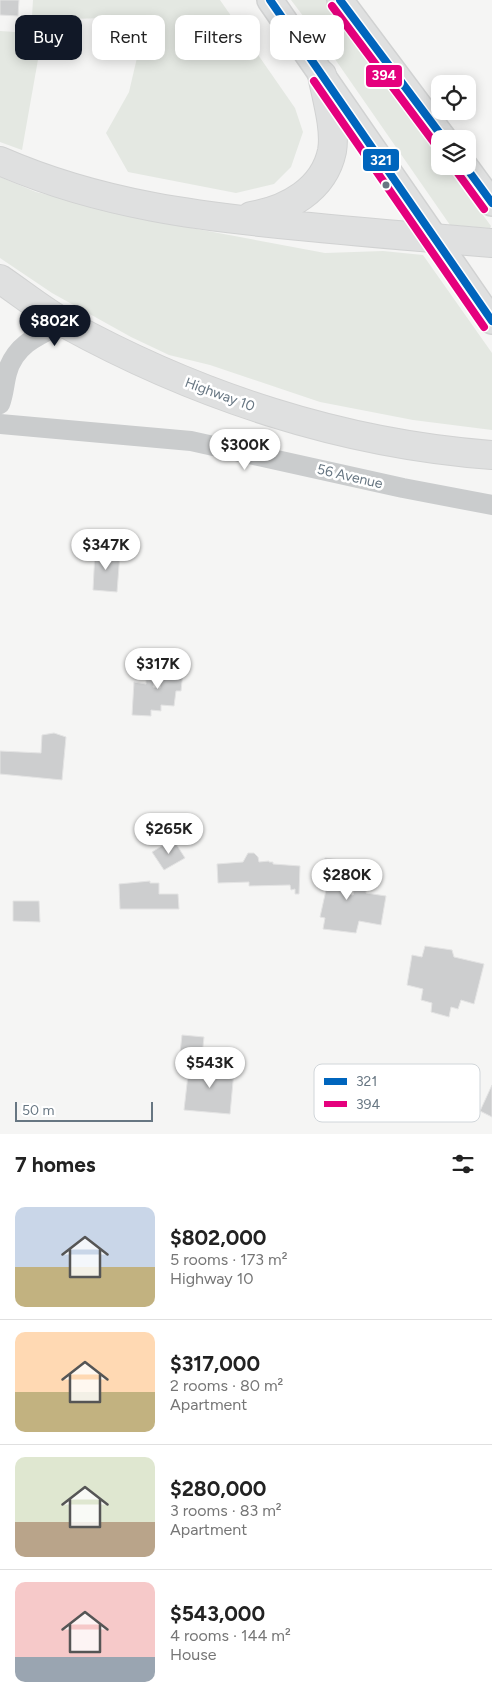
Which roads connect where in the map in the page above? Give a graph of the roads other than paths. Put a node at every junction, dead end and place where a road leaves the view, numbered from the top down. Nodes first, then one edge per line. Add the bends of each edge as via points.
1 (270, 0) edge
2 (340, 0) edge
3 (322, 75) junction
4 (437, 130) edge
5 (0, 161) edge
6 (472, 175) edge
7 (492, 203) edge
8 (228, 219) junction
9 (434, 239) junction
10 (492, 243) edge
11 (0, 279) edge
12 (492, 321) edge
13 (64, 323) junction
14 (0, 404) edge
15 (0, 424) edge
16 (492, 456) edge
17 (492, 505) edge

1 - 3 main road
2 - 4 main road
3 - 8 highway via 331,122 332,150 323,174 300,200 271,213
3 - 9 main road
5 - 8 highway via 68,188 110,199
6 - 7 main road
8 - 9 highway
9 - 10 highway
9 - 12 main road
11 - 13 highway, Highway 10
13 - 14 street via 17,350 7,372
13 - 16 highway, Highway 10 via 159,371 238,402 340,432
15 - 17 street, 56 Avenue via 191,441

